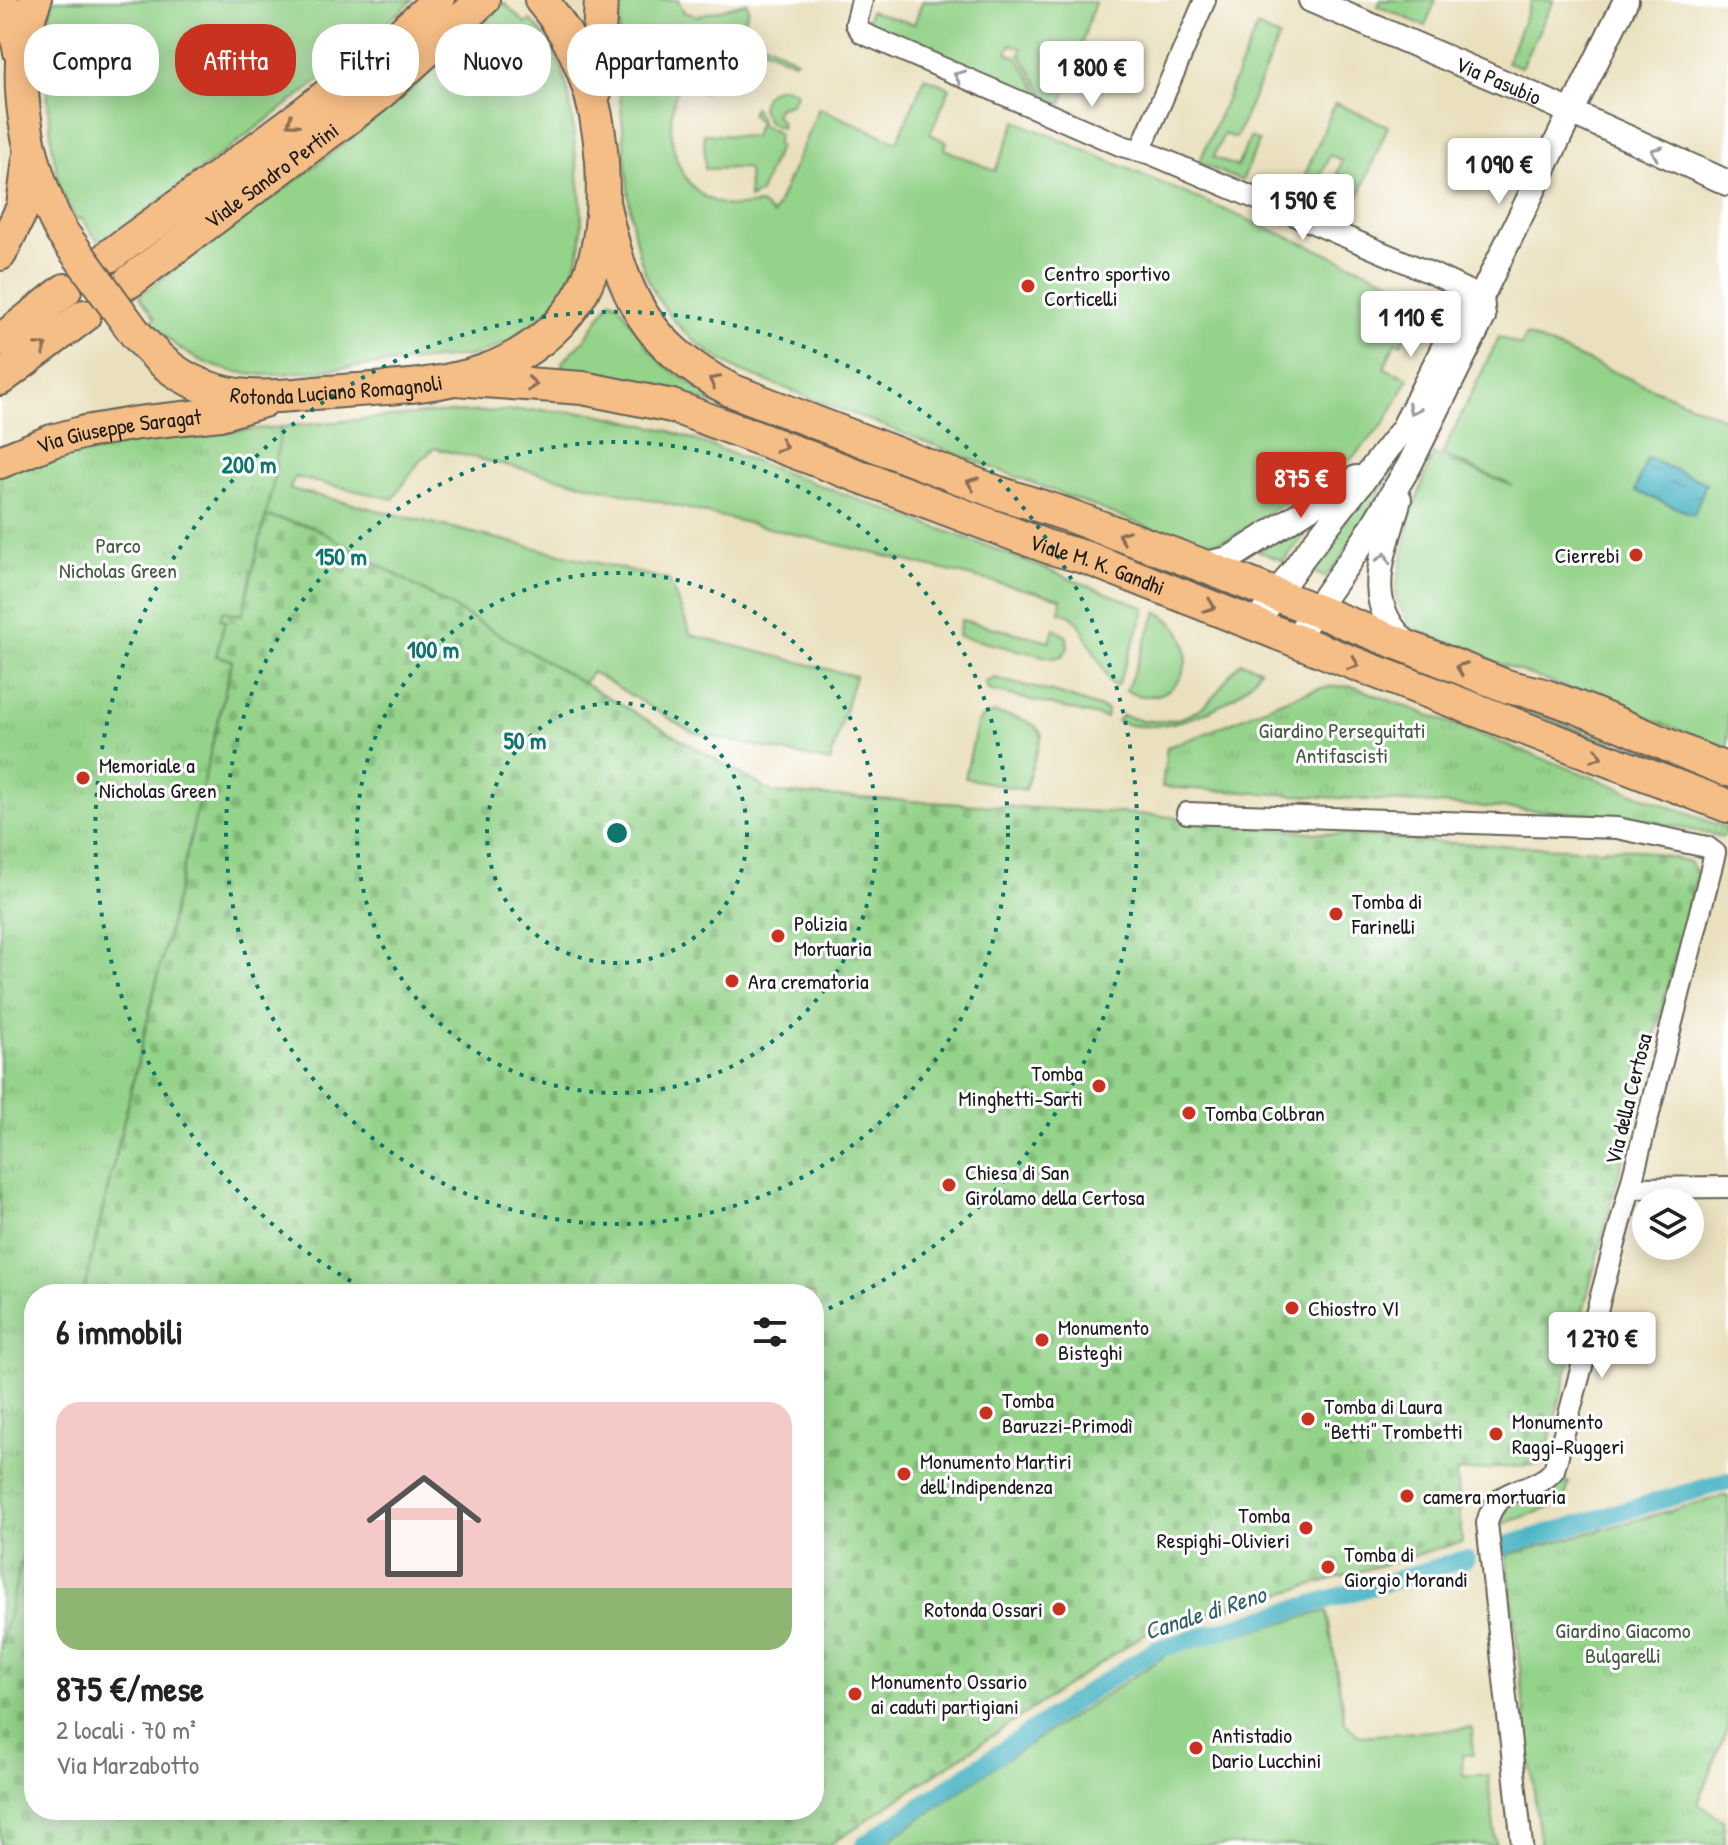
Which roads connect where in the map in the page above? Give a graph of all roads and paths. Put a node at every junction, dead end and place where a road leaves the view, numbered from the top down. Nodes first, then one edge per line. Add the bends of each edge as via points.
1 (1, 0) edge
2 (35, 0) edge
3 (438, 0) edge
4 (483, 0) edge
5 (601, 0) edge
6 (862, 0) edge
7 (1205, 0) edge
8 (1311, 0) edge
9 (1626, 0) edge
10 (543, 3) edge
11 (23, 71) junction
12 (595, 113) junction
13 (1571, 113) junction
14 (31, 148) junction
15 (1140, 151) junction
16 (1728, 183) edge
17 (603, 202) junction
18 (0, 254) edge
19 (109, 256) dead end
20 (129, 282) dead end
21 (65, 290) dead end
22 (1481, 297) junction
23 (84, 316) dead end
24 (0, 341) edge
25 (0, 379) edge
26 (454, 379) junction
27 (285, 395) junction
28 (0, 462) edge
29 (1374, 466) junction
30 (1409, 466) junction
31 (1196, 563) junction
32 (1267, 608) junction
33 (1305, 625) junction
34 (1415, 650) junction
35 (1728, 770) edge
36 (1728, 806) edge
37 (1187, 813) dead end
38 (1728, 1187) edge
39 (1630, 1188) junction
40 (1522, 1845) edge

1 - 11 main road via 16,33
2 - 11 main road, Rotonda Luciano Romagnoli
3 -> 19 main road, Viale Sandro Pertini via 301,115
4 - 20 main road, Viale Sandro Pertini via 376,97
5 - 12 main road
15 -> 6 street via 859,32 856,20
7 - 15 street
8 - 13 street, Via Pasubio
9 - 13 street
10 - 12 main road, Rotonda Luciano Romagnoli via 584,71
11 - 14 main road, Rotonda Luciano Romagnoli
12 - 17 main road, Rotonda Luciano Romagnoli
16 -> 13 street, Via Pasubio
13 - 22 street
14 - 18 main road via 23,207
14 - 27 main road, Rotonda Luciano Romagnoli, bridge via 39,182 61,231 157,358 200,385 249,396
15 - 22 street
17 - 26 main road, Rotonda Luciano Romagnoli via 594,262 570,311 512,358
31 -> 17 main road, Viale M. K. Gandhi via 751,399 695,371 667,346 634,303 615,260
21 - 24 main road
22 -> 29 street via 1464,307 1410,417
22 - 30 street via 1483,317
25 -> 23 main road
26 - 27 main road, Rotonda Luciano Romagnoli
26 -> 32 main road, Viale M. K. Gandhi via 583,388 672,406 1048,547
27 - 28 main road, Via Giuseppe Saragat via 220,414 85,432
29 - 31 street via 1242,551 1218,562
29 - 32 street
30 - 33 street
34 -> 30 street via 1389,625 1378,597
31 - 32 main road, Viale M. K. Gandhi
32 - 33 main road, Viale M. K. Gandhi
33 - 34 main road, Viale M. K. Gandhi
33 -> 36 main road, Viale M. K. Gandhi
35 -> 34 main road, Viale M. K. Gandhi via 1622,725
37 - 39 street, Via della Certosa via 1617,828 1712,849 1715,857
38 - 39 street
39 - 40 street, Via della Certosa via 1554,1470 1499,1499 1488,1516

